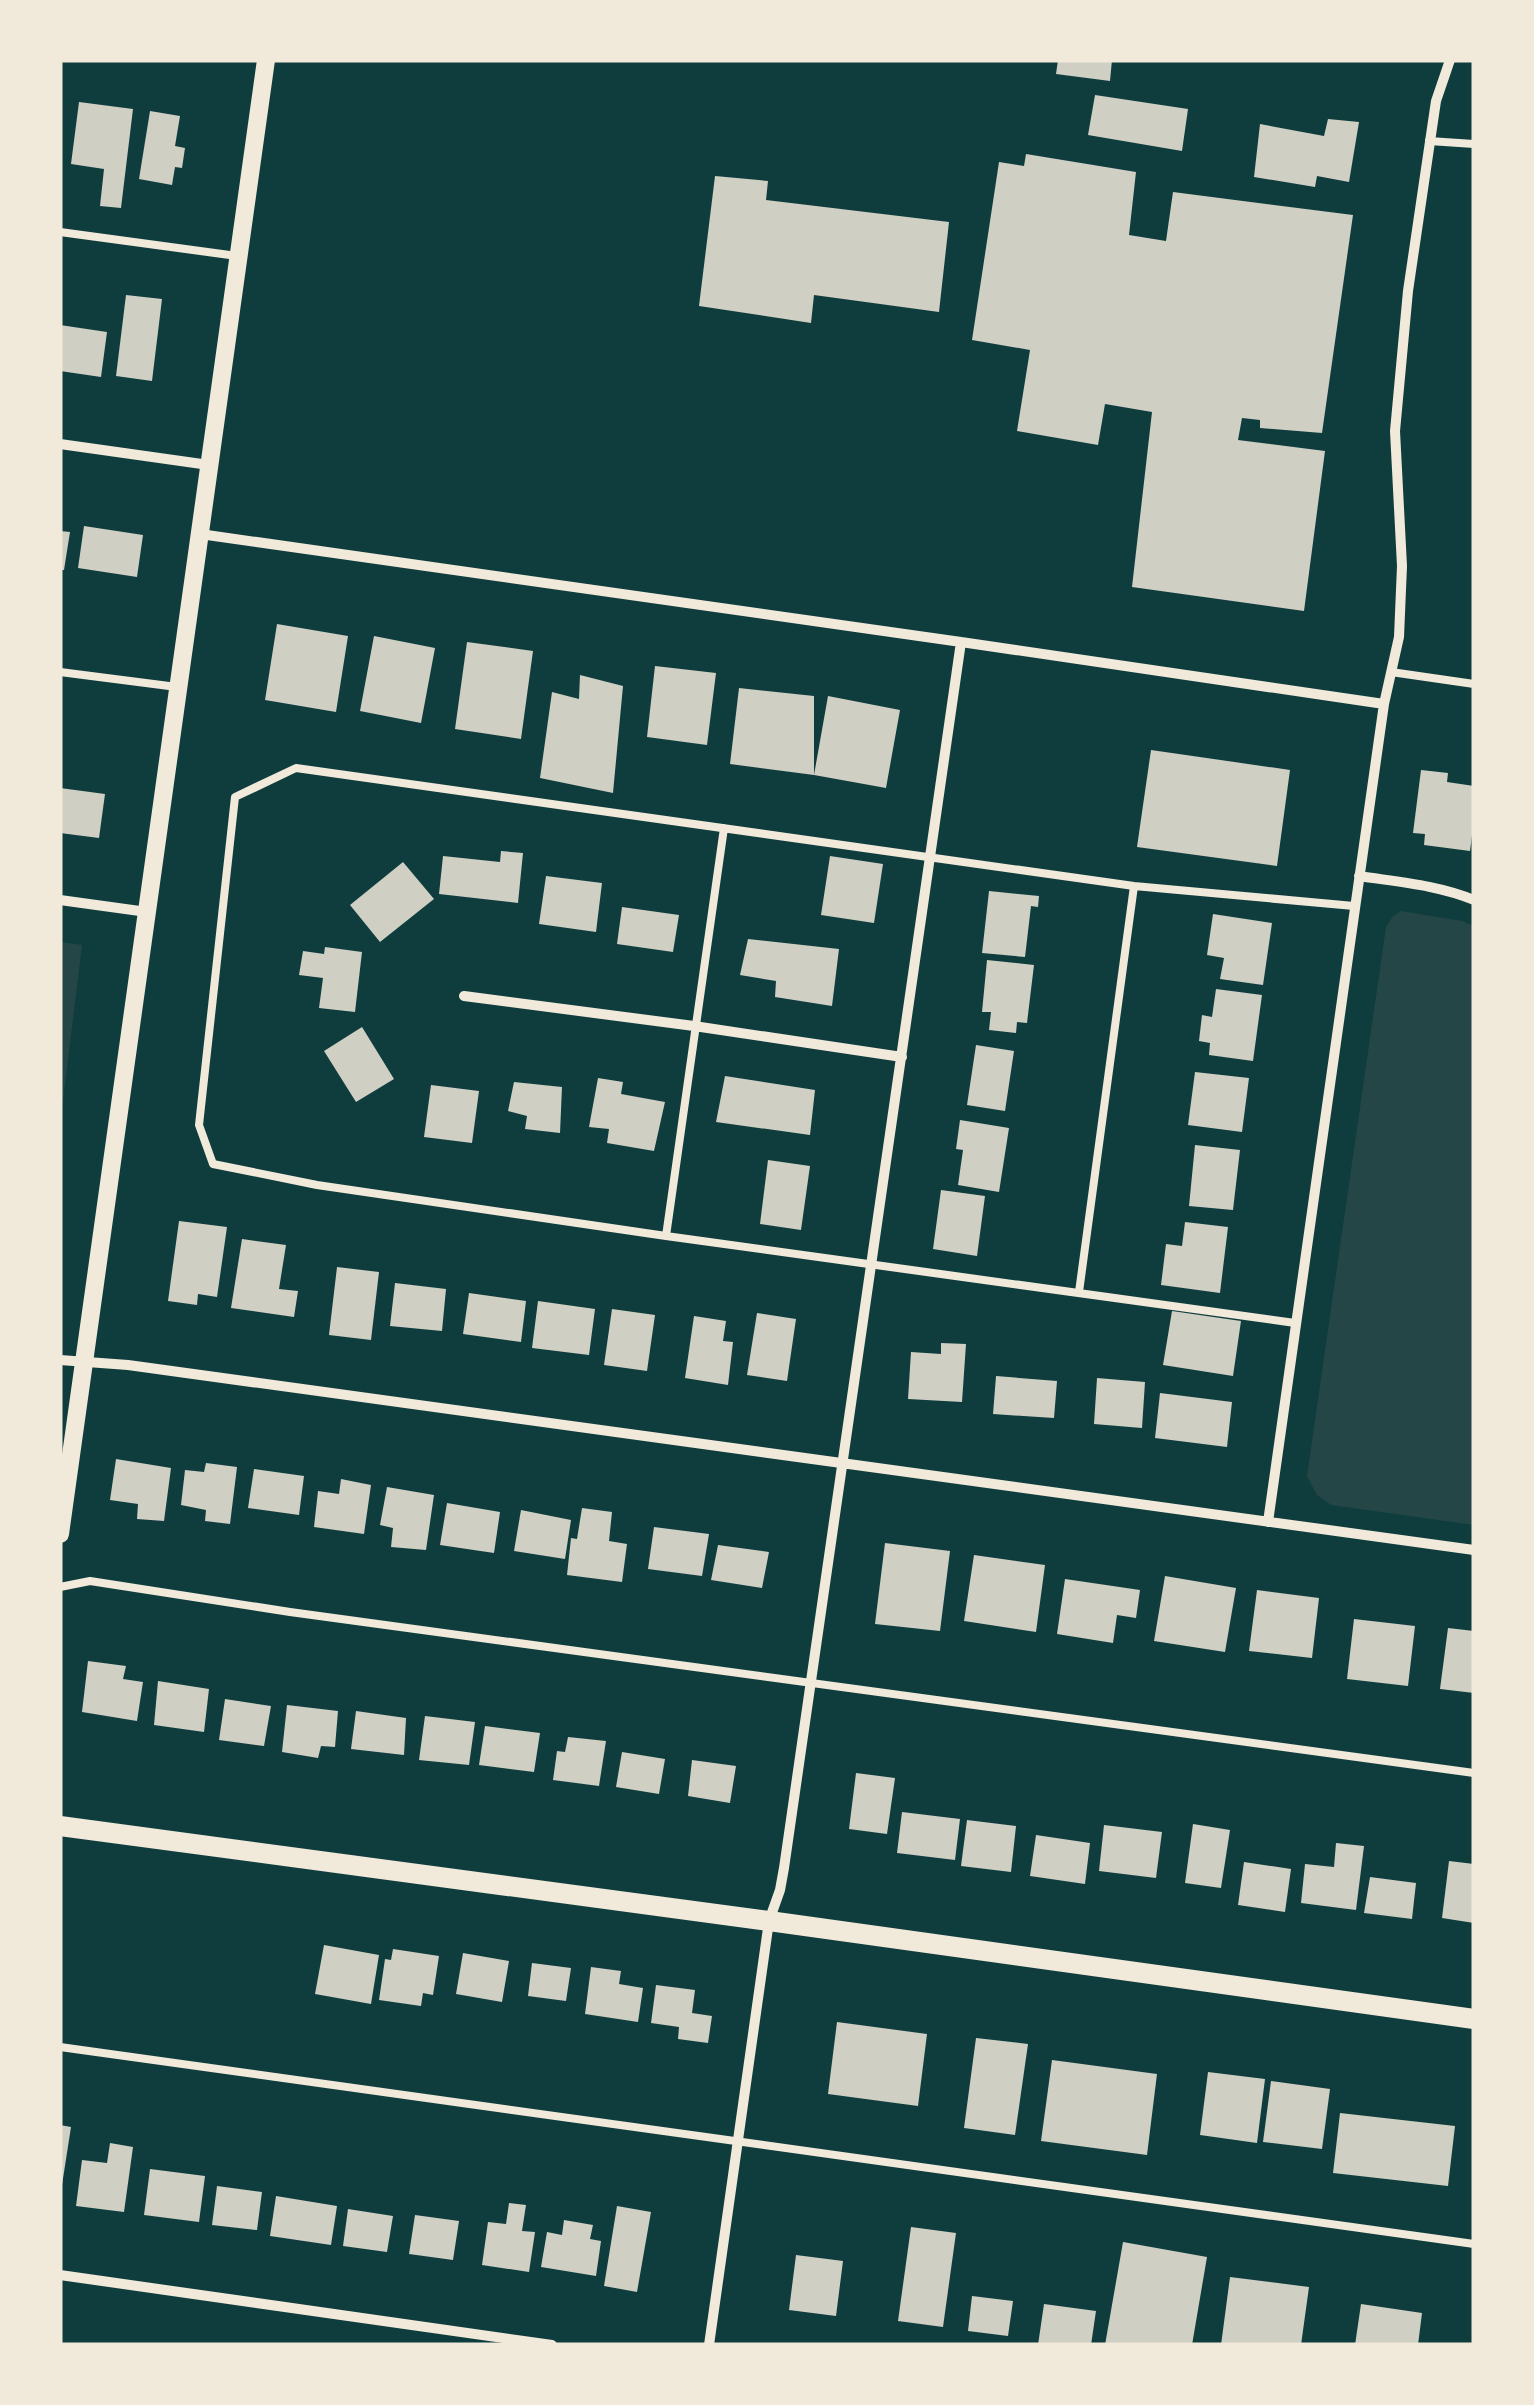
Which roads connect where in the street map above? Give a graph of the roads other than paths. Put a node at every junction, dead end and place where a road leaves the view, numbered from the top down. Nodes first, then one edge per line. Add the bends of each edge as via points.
1 (266, 60) edge
2 (1450, 60) edge
3 (1428, 141) junction
4 (1474, 144) edge
5 (60, 232) edge
6 (237, 256) junction
7 (60, 444) edge
8 (209, 466) junction
9 (200, 534) junction
10 (961, 642) junction
11 (60, 672) edge
12 (1391, 672) junction
13 (1474, 684) edge
14 (178, 688) junction
15 (1384, 704) junction
16 (724, 828) junction
17 (930, 857) junction
18 (1359, 876) junction
19 (1134, 886) junction
20 (60, 900) edge
21 (1474, 900) edge
22 (1354, 906) junction
23 (148, 912) junction
24 (464, 996) dead end
25 (694, 1026) junction
26 (902, 1057) junction
27 (666, 1236) junction
28 (872, 1263) junction
29 (1079, 1292) junction
30 (1295, 1323) junction
31 (60, 1360) edge
32 (84, 1362) junction
33 (842, 1465) junction
34 (1268, 1522) junction
35 (60, 1534) edge
36 (1474, 1550) edge
37 (60, 1587) edge
38 (811, 1682) junction
39 (1474, 1773) edge
40 (60, 1826) edge
41 (769, 1921) junction
42 (1474, 2019) edge
43 (60, 2048) edge
44 (737, 2141) junction
45 (1474, 2244) edge
46 (60, 2275) edge
47 (552, 2345) edge
48 (709, 2345) edge

1 - 6 street
2 - 3 street
3 - 4 lane
3 - 12 street via 1395,432 1402,566
5 - 6 lane
6 - 8 street
7 - 8 street
8 - 9 street
9 - 10 street
9 - 14 street
10 - 15 street
10 - 17 street
11 - 14 lane
12 - 13 lane
12 - 15 street
14 - 23 street
15 - 18 street
16 - 17 lane
16 - 25 lane
16 - 27 lane via 296,768 235,797 199,1125 212,1164
17 - 19 lane
17 - 26 street
18 - 21 street
18 - 22 street
19 - 22 lane
19 - 29 lane
20 - 23 street
22 - 30 street
23 - 32 street
24 - 25 street
25 - 26 street
25 - 27 lane
26 - 28 street
27 - 28 lane
28 - 29 lane
28 - 33 street
29 - 30 lane
30 - 34 street
31 - 32 street
32 - 33 street
32 - 35 street
33 - 34 street
33 - 38 street
34 - 36 street
37 - 38 lane via 90,1581
38 - 39 lane
38 - 41 street via 780,1890
40 - 41 main road
41 - 42 main road
41 - 44 street
43 - 44 lane
44 - 45 lane
44 - 48 street
46 - 47 street

